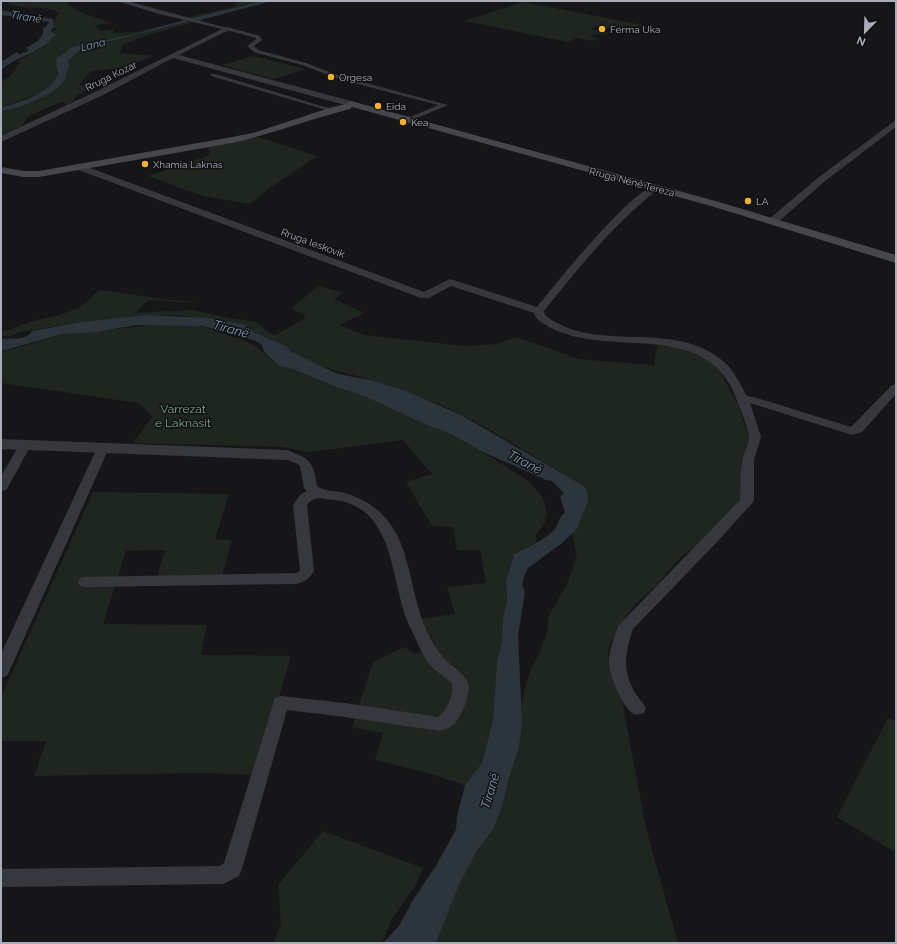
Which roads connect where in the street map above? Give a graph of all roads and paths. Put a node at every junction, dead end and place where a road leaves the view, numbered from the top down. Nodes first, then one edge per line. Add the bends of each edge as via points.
1 (120, 1) edge
2 (228, 29) junction
3 (173, 56) junction
4 (213, 75) dead end
5 (346, 105) junction
6 (332, 110) junction
7 (408, 120) junction
8 (896, 124) edge
9 (1, 139) edge
10 (79, 167) junction
11 (1, 170) edge
12 (654, 188) junction
13 (773, 221) junction
14 (896, 259) edge
15 (539, 311) junction
16 (896, 387) edge
17 (743, 399) junction
18 (1, 444) edge
19 (25, 445) junction
20 (103, 448) junction
21 (287, 455) joint
22 (1, 487) edge
23 (317, 492) junction
24 (86, 582) dead end
25 (1, 672) edge
26 (638, 708) dead end
27 (1, 878) edge

1 - 2 street
2 - 3 street, Rruga Kozar
2 - 7 street via 258,37 259,40 250,46 256,51 304,64 341,78 445,105
3 - 5 street
3 - 9 street, Rruga Kozar
4 - 6 street
5 - 6 main road, Rruga Nënë Tereza
5 - 7 main road, Rruga Nënë Tereza
6 - 10 main road, Rruga Nënë Tereza via 237,139
7 - 12 main road, Rruga Nënë Tereza
8 - 13 street via 822,178
10 - 11 main road, Rruga Nënë Tereza via 34,174
10 - 15 street, Rruga leskovik via 425,296 450,282
12 - 13 main road, Rruga Nënë Tereza
12 - 15 street via 624,212 593,244
13 - 14 main road, Rruga Nënë Tereza
15 - 17 street via 540,316 546,321 567,332 677,343 696,350 718,362 727,371
16 - 17 street via 858,429 852,431
17 - 26 street via 755,437 748,460 747,501 626,626 619,646 617,666 628,697
18 - 19 street
19 - 20 street
19 - 22 street
20 - 21 street
20 - 25 street
21 - 23 street via 300,458 308,466 311,488
23 - 24 street via 306,497 300,505 307,571 302,578
23 - 27 street via 343,497 362,505 388,529 398,558 412,617 438,662 461,684 449,718 440,724 281,703 232,869 223,875

